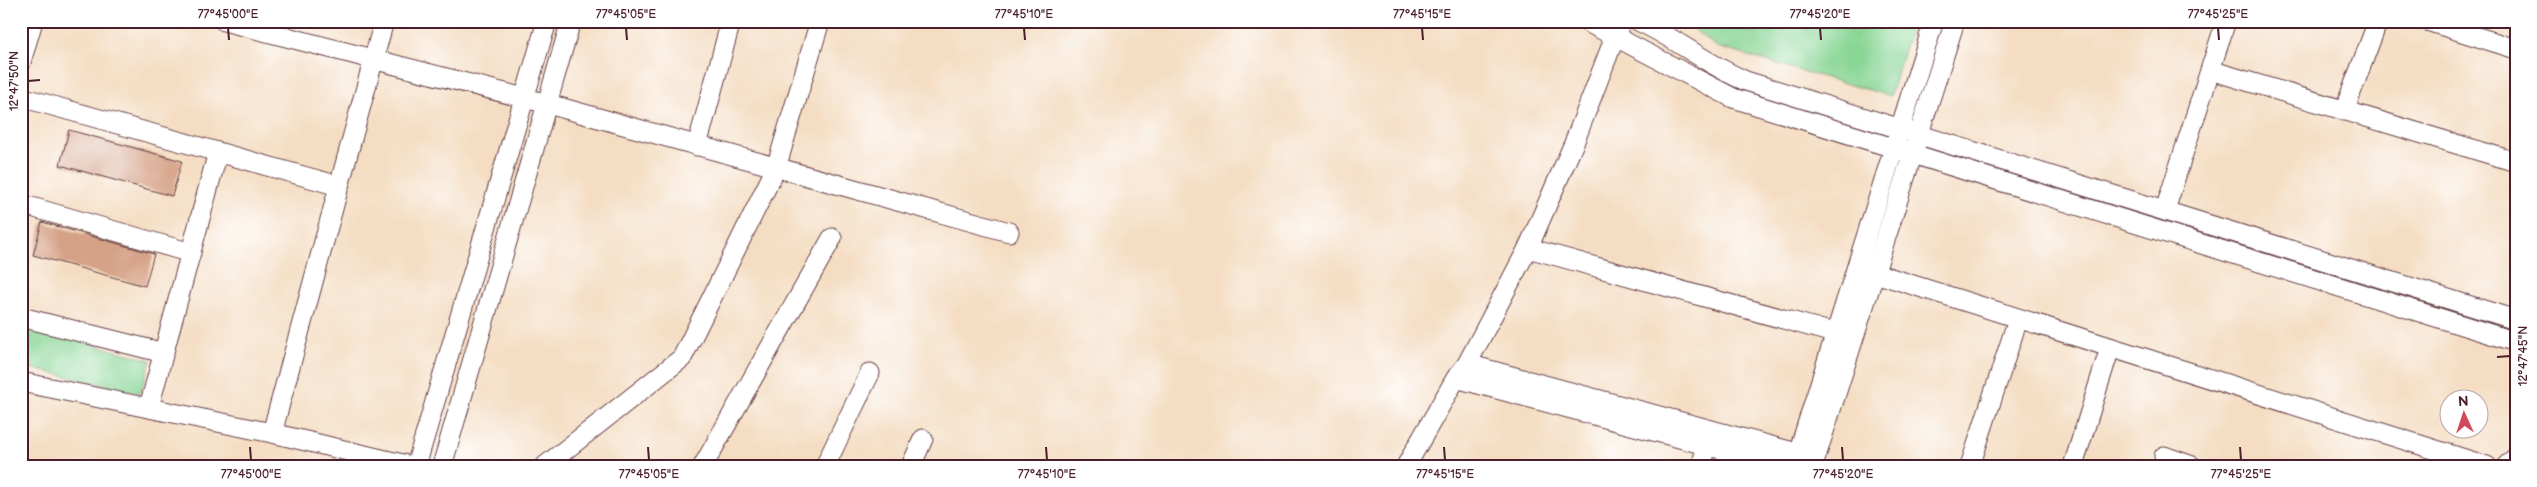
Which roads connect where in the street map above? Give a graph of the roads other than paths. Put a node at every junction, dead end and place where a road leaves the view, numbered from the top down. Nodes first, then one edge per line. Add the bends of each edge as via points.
1 (33, 21) edge
2 (224, 21) edge
3 (384, 21) edge
4 (547, 21) edge
5 (571, 21) edge
6 (731, 21) edge
7 (820, 21) edge
8 (1585, 21) edge
9 (1638, 21) edge
10 (1934, 21) edge
11 (1955, 21) edge
12 (2226, 21) edge
13 (2378, 21) edge
14 (2427, 21) edge
15 (1617, 28) edge
16 (2516, 49) edge
17 (373, 60) junction
18 (21, 62) edge
19 (2210, 70) junction
20 (21, 96) edge
21 (526, 99) junction
22 (548, 104) junction
23 (2344, 111) junction
24 (1901, 128) junction
25 (1919, 134) junction
26 (697, 146) junction
27 (1894, 148) junction
28 (218, 152) junction
29 (1913, 154) junction
30 (2516, 162) edge
31 (776, 168) junction
32 (339, 186) junction
33 (21, 204) edge
34 (2165, 210) junction
35 (1009, 232) dead end
36 (832, 238) dead end
37 (1528, 248) junction
38 (191, 253) junction
39 (1875, 273) junction
40 (21, 317) edge
41 (2018, 319) junction
42 (2516, 320) edge
43 (1845, 336) junction
44 (2516, 342) edge
45 (2110, 348) junction
46 (164, 353) junction
47 (1461, 371) junction
48 (870, 373) dead end
49 (21, 382) edge
50 (149, 408) junction
51 (272, 433) junction
52 (1710, 438) junction
53 (923, 439) dead end
54 (2164, 456) dead end
55 (2516, 457) edge
56 (1805, 461) edge
57 (411, 466) edge
58 (416, 466) edge
59 (442, 466) edge
60 (545, 466) edge
61 (703, 466) edge
62 (825, 466) edge
63 (911, 466) edge
64 (1406, 466) edge
65 (1701, 466) edge
66 (1784, 466) edge
67 (1970, 466) edge
68 (2073, 466) edge
69 (2192, 466) edge
70 (2487, 466) edge
71 (2506, 466) edge

1 - 18 street
2 - 17 street
3 - 17 street
4 - 21 street
5 - 22 street
6 - 26 street
7 - 31 street
8 - 15 street
9 - 24 street via 1746,81
10 - 24 street
11 - 25 street
12 - 19 street
13 - 23 street
14 - 16 street
15 - 27 street via 1733,98
15 - 37 street via 1574,143
17 - 21 street
17 - 32 street
19 - 23 street
19 - 34 street
20 - 28 street
21 - 22 street
21 - 58 street
22 - 26 street
22 - 59 street
23 - 30 street
24 - 25 street
24 - 27 street
25 - 29 street
25 - 34 street
26 - 31 street
27 - 29 street
27 - 43 street
28 - 32 street
28 - 38 street
29 - 39 street
29 - 44 street
31 - 35 street
31 - 60 street via 682,358
32 - 51 street
33 - 38 street
34 - 42 street
36 - 61 street
37 - 43 street
37 - 47 street
38 - 46 street
39 - 41 street
39 - 43 street
40 - 46 street
41 - 45 street
41 - 67 street
43 - 56 street
45 - 68 street
45 - 70 street
46 - 50 street
47 - 52 street
47 - 64 street
48 - 62 street
49 - 50 street
50 - 51 street
51 - 57 street
52 - 56 street
52 - 65 street
52 - 66 street
53 - 63 street
54 - 69 street
55 - 71 street

